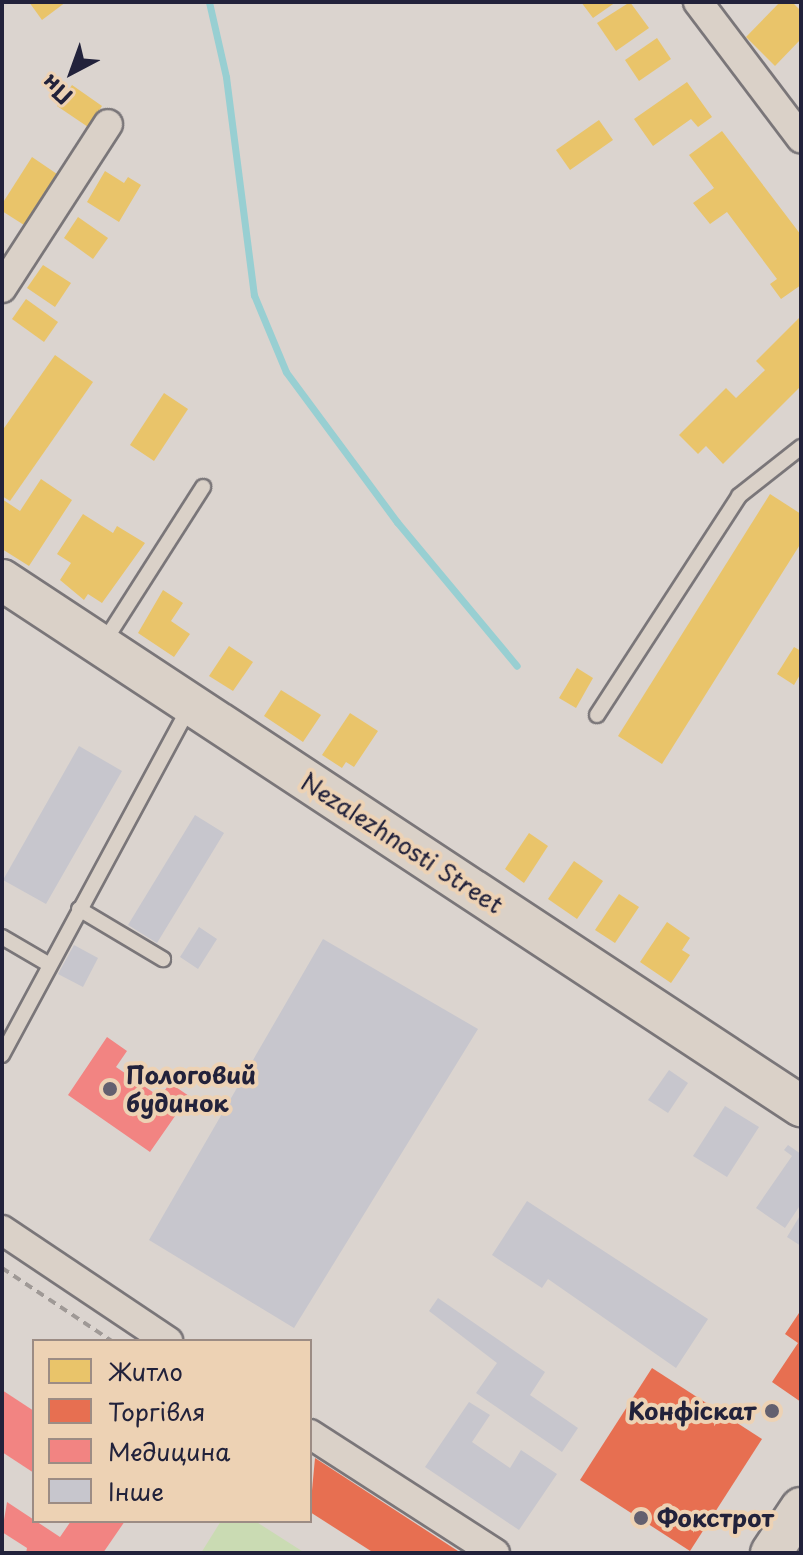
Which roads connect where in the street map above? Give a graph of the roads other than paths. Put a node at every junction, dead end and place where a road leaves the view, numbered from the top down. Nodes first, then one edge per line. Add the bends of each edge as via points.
1 (698, 2) edge
2 (108, 124) dead end
3 (801, 138) edge
4 (2, 288) edge
5 (799, 451) edge
6 (203, 487) dead end
7 (2, 580) edge
8 (102, 646) junction
9 (191, 704) junction
10 (597, 715) dead end
11 (79, 909) junction
12 (2, 937) edge
13 (163, 959) dead end
14 (48, 964) junction
15 (2, 1055) edge
16 (801, 1106) edge
17 (2, 1230) edge
18 (165, 1339) edge
19 (312, 1435) edge
20 (801, 1508) edge
21 (495, 1553) edge
22 (771, 1553) edge

1 - 3 street
2 - 4 street
5 - 10 lane via 739,496
6 - 8 lane
7 - 8 street, Nezalezhnosti Street
8 - 9 street, Nezalezhnosti Street
9 - 11 lane
9 - 16 street, Nezalezhnosti Street
11 - 13 lane
11 - 14 lane
12 - 14 lane
14 - 15 lane
17 - 18 street
19 - 21 street
20 - 22 street

